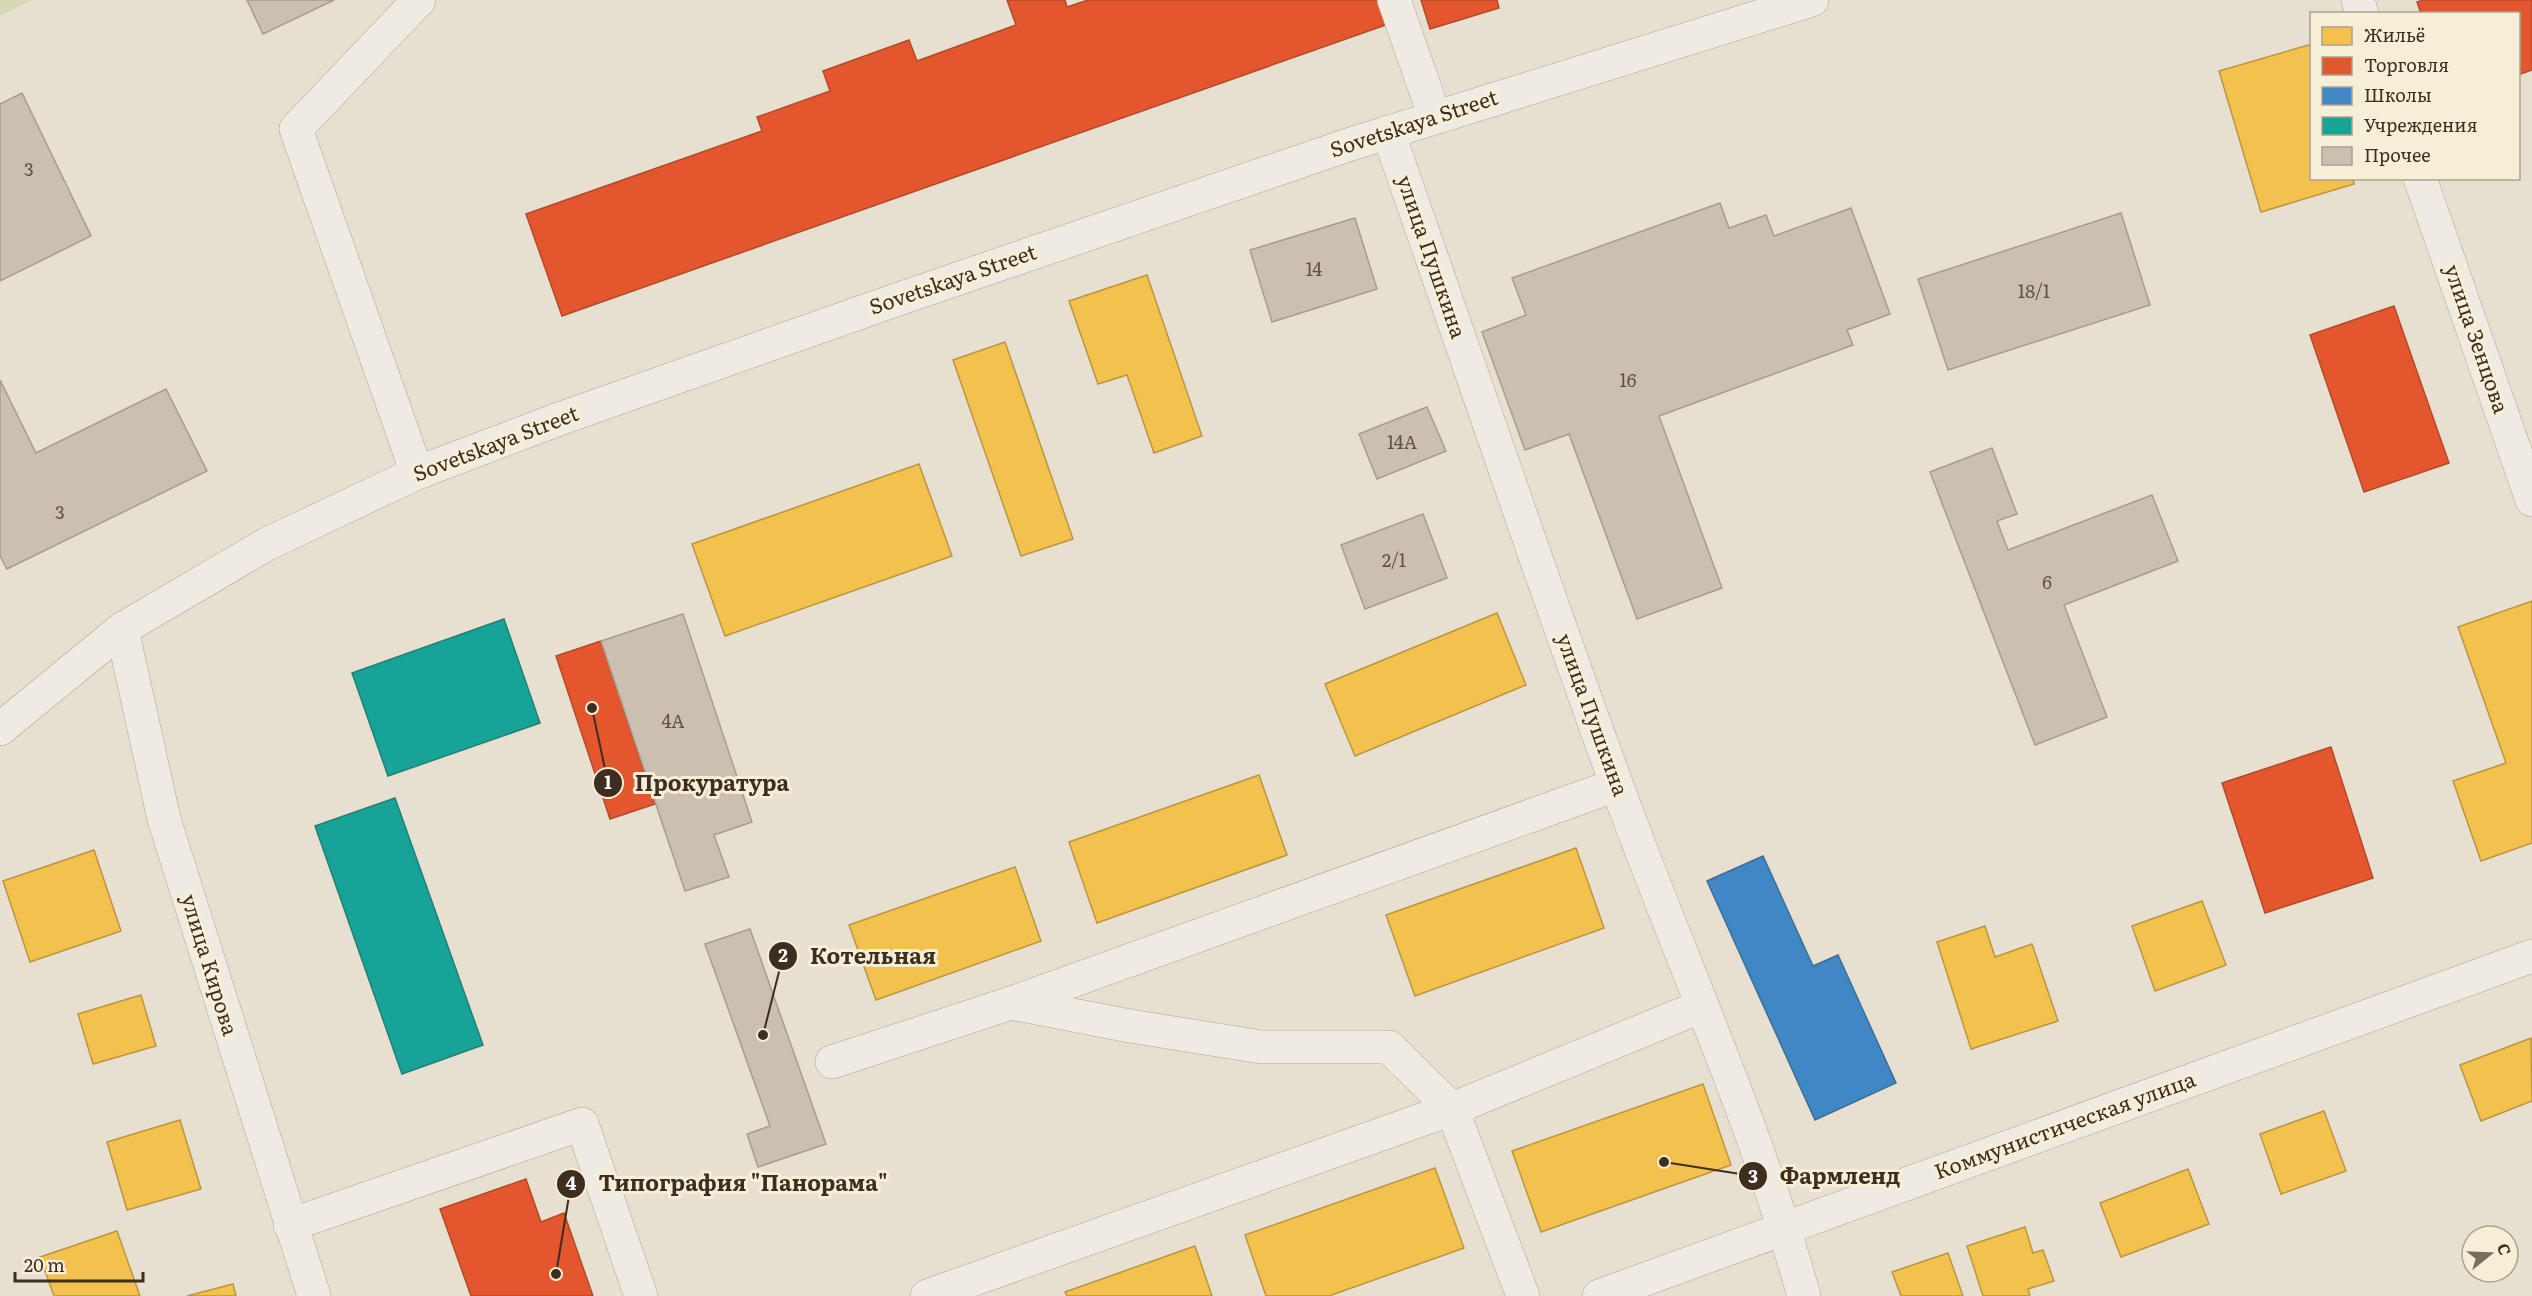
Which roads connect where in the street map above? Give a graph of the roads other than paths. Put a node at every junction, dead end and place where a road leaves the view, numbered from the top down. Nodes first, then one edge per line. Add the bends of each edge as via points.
1 (419, 0) edge
2 (1394, 0) edge
3 (1812, 0) edge
4 (1435, 117) junction
5 (1388, 132) junction
6 (2421, 180) edge
7 (417, 473) junction
8 (2532, 500) edge
9 (122, 628) junction
10 (0, 729) edge
11 (1616, 785) junction
12 (2532, 956) edge
13 (1011, 1003) junction
14 (1702, 1005) junction
15 (832, 1062) dead end
16 (1452, 1109) junction
17 (290, 1225) junction
18 (1785, 1228) junction
19 (314, 1296) edge
20 (641, 1296) edge
21 (927, 1296) edge
22 (1523, 1296) edge
23 (1599, 1296) edge
24 (1804, 1296) edge

1 - 7 street via 296,129
2 - 4 street
3 - 4 street, Sovetskaya Street
4 - 5 street, Sovetskaya Street
5 - 7 street, Sovetskaya Street via 879,306
5 - 11 street, улица Пушкина
6 - 8 street, улица Зенцова
7 - 9 street, Sovetskaya Street via 267,544
9 - 10 street, Sovetskaya Street
9 - 17 street, улица Кирова via 164,819
11 - 13 street
11 - 14 street, улица Пушкина
12 - 18 street, Коммунистическая улица
13 - 15 street
13 - 16 street via 1261,1047 1389,1047
14 - 16 street
14 - 18 street, улица Пушкина
16 - 21 street
16 - 22 street
17 - 19 street, улица Кирова
17 - 20 street via 582,1124
18 - 23 street, Коммунистическая улица
18 - 24 street, улица Пушкина

